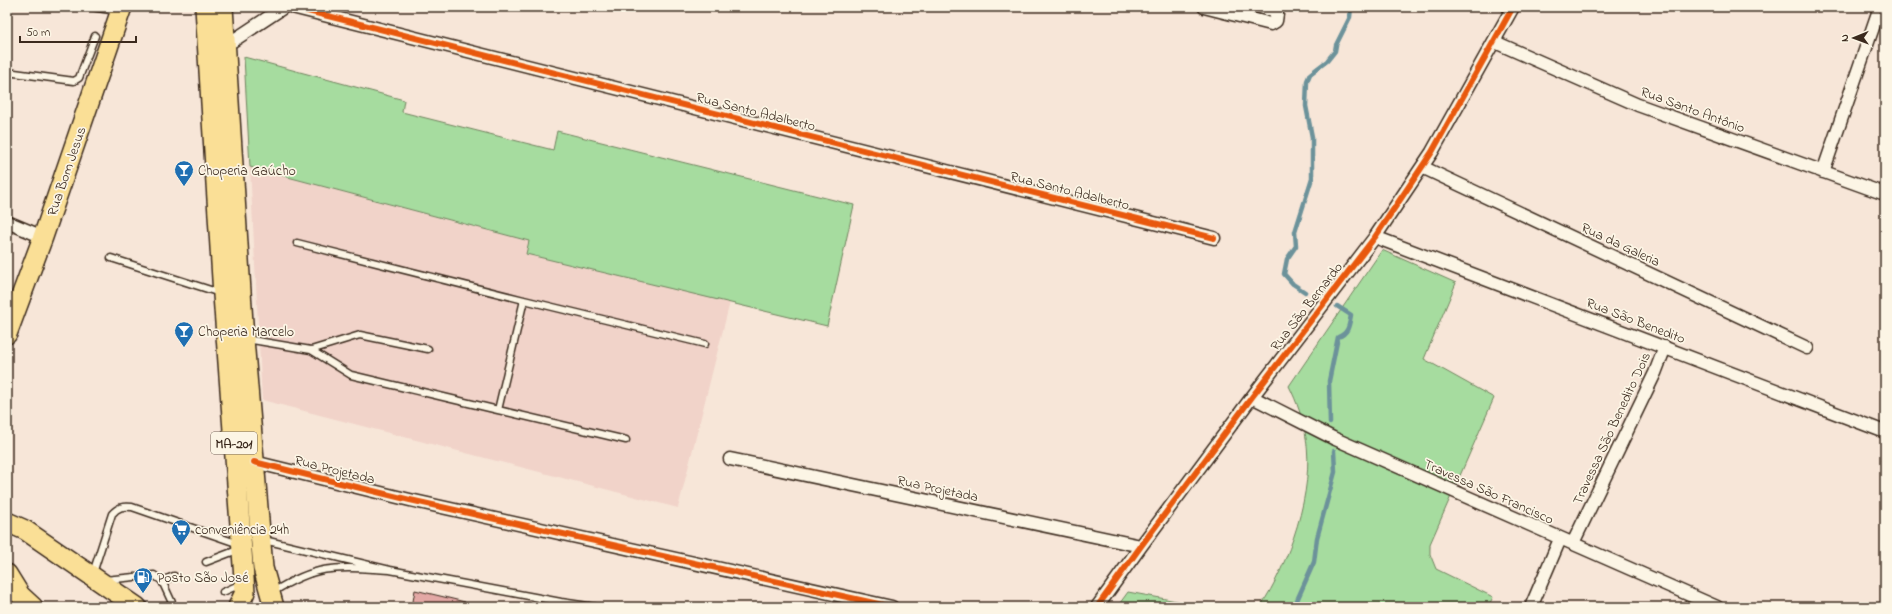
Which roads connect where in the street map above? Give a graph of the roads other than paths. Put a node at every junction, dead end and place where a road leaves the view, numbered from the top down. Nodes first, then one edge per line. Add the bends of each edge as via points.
1 (91, 7) edge
2 (205, 7) edge
3 (223, 7) edge
4 (284, 7) edge
5 (292, 7) edge
6 (1204, 7) edge
7 (1260, 7) edge
8 (1514, 7) edge
9 (1880, 7) edge
10 (122, 10) edge
11 (95, 36) dead end
12 (1495, 42) junction
13 (225, 46) junction
14 (7, 72) edge
15 (1422, 167) junction
16 (1823, 172) junction
17 (1885, 194) edge
18 (7, 222) edge
19 (43, 237) junction
20 (1375, 237) junction
21 (1214, 238) dead end
22 (297, 243) dead end
23 (111, 258) dead end
24 (223, 295) junction
25 (524, 300) junction
26 (7, 334) edge
27 (244, 339) junction
28 (705, 344) dead end
29 (1664, 347) junction
30 (1807, 348) dead end
31 (428, 349) dead end
32 (311, 350) junction
33 (1252, 397) junction
34 (498, 410) junction
35 (1885, 432) edge
36 (626, 440) dead end
37 (730, 460) dead end
38 (254, 462) junction
39 (7, 522) edge
40 (260, 539) junction
41 (1560, 539) junction
42 (1573, 543) junction
43 (242, 546) junction
44 (1140, 546) junction
45 (206, 562) dead end
46 (390, 570) junction
47 (7, 574) edge
48 (174, 576) dead end
49 (94, 579) junction
50 (162, 581) junction
51 (223, 592) dead end
52 (243, 594) edge
53 (272, 600) edge
54 (33, 607) edge
55 (137, 607) edge
56 (174, 607) edge
57 (595, 607) edge
58 (892, 607) edge
59 (1097, 607) edge
60 (1531, 607) edge
61 (1717, 607) edge

1 - 10 lane
2 - 24 main road, MA-201
3 - 13 main road, MA-201
4 - 13 street
5 - 21 street, Rua Santo Adalberto
6 - 7 street via 1271,24 1276,21 1275,12
8 - 12 street, Rua São Bernardo
9 - 16 street
10 - 19 main road, Rua Bom Jesus
11 - 14 lane via 79,78 74,81
12 - 15 street, Rua São Bernardo
12 - 16 street, Rua Santo Antônio via 1638,105
13 - 27 main road, MA-201
15 - 20 street, Rua São Bernardo
15 - 30 street, Rua da Galeria
16 - 17 street, Rua Santo Antônio
18 - 19 street
19 - 26 main road, Rua Bom Jesus
20 - 29 street, Rua São Benedito
20 - 33 street, Rua São Bernardo
22 - 25 lane
23 - 24 lane
24 - 43 main road, MA-201
25 - 28 lane
25 - 34 lane
27 - 32 lane
27 - 38 main road, MA-201
29 - 35 street, Rua São Benedito
29 - 42 street, Travessa São Benedito Dois via 1655,373
31 - 32 lane via 360,335
32 - 34 lane via 351,375
33 - 41 street, Travessa São Francisco via 1333,438
33 - 44 street, Rua São Bernardo
34 - 36 lane
37 - 44 street, Rua Projetada
38 - 40 main road, MA-201
38 - 58 street, Rua Projetada via 410,500
39 - 49 main road via 25,530
40 - 46 lane
40 - 53 main road, MA-201 via 263,568
41 - 42 street, Travessa São Francisco
41 - 60 street
42 - 61 street, Travessa São Francisco
43 - 45 lane
43 - 49 lane via 124,506 112,514
43 - 52 main road, MA-201
44 - 59 street, Rua São Bernardo
46 - 53 lane via 342,567 313,571 291,580
46 - 57 lane
47 - 54 main road via 20,595
48 - 50 lane
49 - 50 lane via 154,575
49 - 55 main road
50 - 56 lane
51 - 52 lane

